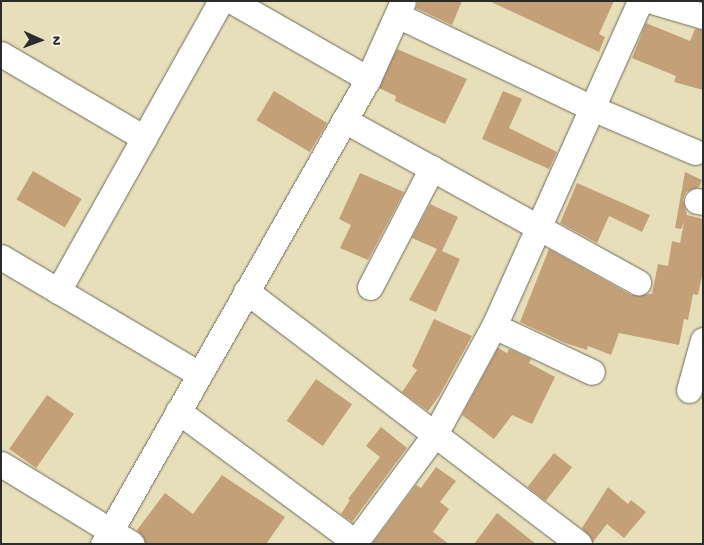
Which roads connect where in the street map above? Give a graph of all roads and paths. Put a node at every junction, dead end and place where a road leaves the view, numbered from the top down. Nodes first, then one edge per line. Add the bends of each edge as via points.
1 (221, 1) edge
2 (232, 1) edge
3 (640, 1) edge
4 (652, 1) edge
5 (400, 8) edge
6 (703, 16) edge
7 (1, 54) edge
8 (368, 80) junction
9 (592, 108) junction
10 (344, 120) junction
11 (144, 138) junction
12 (695, 152) dead end
13 (432, 168) junction
14 (537, 228) junction
15 (1, 257) edge
16 (638, 282) dead end
17 (370, 287) dead end
18 (58, 291) junction
19 (246, 291) junction
20 (494, 326) junction
21 (703, 340) edge
22 (592, 372) dead end
23 (199, 374) junction
24 (689, 390) dead end
25 (178, 411) junction
26 (435, 434) junction
27 (1, 464) edge
28 (107, 537) edge
29 (356, 543) edge
30 (132, 544) edge
31 (579, 544) edge

1 - 11 street
2 - 8 street
3 - 9 street
4 - 6 street
5 - 8 street
5 - 9 street
7 - 11 street
8 - 10 street
9 - 12 street
9 - 14 street
10 - 13 street
10 - 19 street
11 - 18 street
13 - 14 street
13 - 17 street
14 - 16 street
14 - 20 street
15 - 18 street
18 - 23 street
19 - 23 street
19 - 26 street
20 - 22 street
20 - 26 street
21 - 24 street
23 - 25 street
25 - 28 street
25 - 29 street
26 - 29 street
26 - 31 street
27 - 28 street
28 - 30 street

